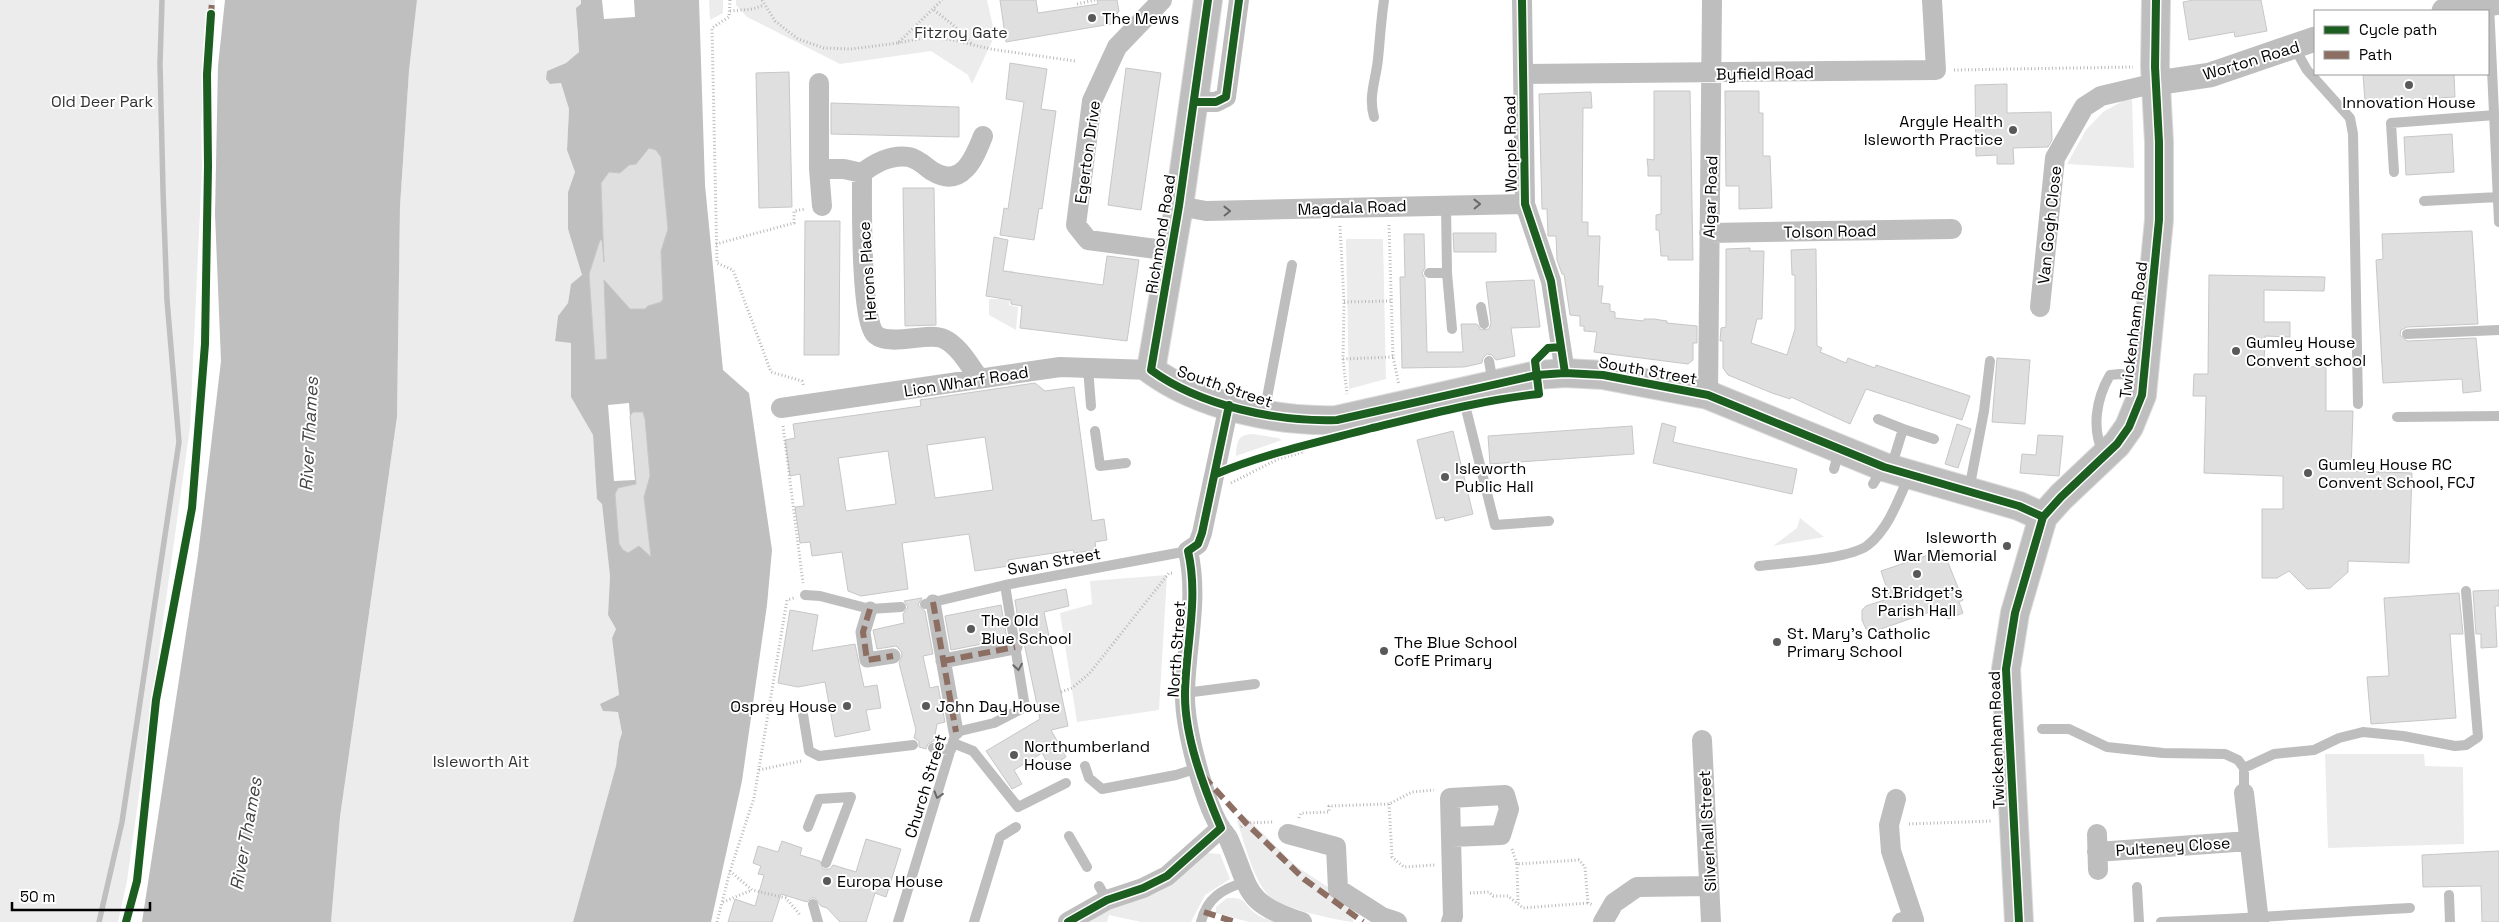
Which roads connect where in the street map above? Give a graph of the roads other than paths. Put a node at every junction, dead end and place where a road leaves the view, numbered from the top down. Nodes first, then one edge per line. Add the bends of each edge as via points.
1 (1162, 0) edge
2 (1208, 0) edge
3 (1238, 0) edge
4 (1384, 0) edge
5 (1522, 0) edge
6 (1712, 0) edge
7 (1932, 0) edge
8 (2156, 0) edge
9 (2494, 3) edge
10 (2450, 10) edge
11 (2304, 43) edge
12 (1523, 74) junction
13 (1712, 74) junction
14 (2155, 75) junction
15 (819, 83) dead end
16 (1194, 102) junction
17 (2497, 102) edge
18 (2495, 115) junction
19 (1374, 117) dead end
20 (983, 136) dead end
21 (819, 170) junction
22 (2394, 172) dead end
23 (862, 173) junction
24 (2498, 197) junction
25 (2424, 201) dead end
26 (1446, 204) junction
27 (1525, 204) junction
28 (822, 206) road end
29 (1179, 206) junction
30 (2499, 222) edge
31 (1952, 229) dead end
32 (1709, 232) junction
33 (1171, 251) junction
34 (1292, 265) dead end
35 (1429, 273) dead end
36 (1447, 273) junction
37 (1481, 307) dead end
38 (2040, 307) dead end
39 (1484, 324) dead end
40 (1452, 329) dead end
41 (2499, 330) edge
42 (2407, 334) dead end
43 (1990, 362) dead end
44 (1088, 368) junction
45 (1151, 370) junction
46 (1565, 373) junction
47 (2144, 377) junction
48 (979, 378) junction
49 (1462, 392) junction
50 (1708, 395) junction
51 (2358, 404) dead end
52 (1091, 406) dead end
53 (1229, 406) junction
54 (781, 408) road end
55 (1264, 415) junction
56 (2499, 416) edge
57 (2397, 417) dead end
58 (1878, 419) dead end
59 (1903, 429) junction
60 (1095, 431) dead end
61 (1934, 439) dead end
62 (2104, 456) junction
63 (1126, 463) dead end
64 (1889, 474) junction
65 (1969, 491) junction
66 (2043, 517) junction
67 (1548, 521) dead end
68 (1188, 551) junction
69 (1759, 566) dead end
70 (1005, 585) junction
71 (2466, 591) dead end
72 (805, 595) road end
73 (929, 603) joint
74 (902, 607) dead end
75 (870, 609) junction
76 (1015, 647) junction
77 (893, 656) dead end
78 (943, 661) junction
79 (1255, 684) dead end
80 (1185, 694) junction
81 (804, 714) dead end
82 (2042, 729) dead end
83 (1702, 740) dead end
84 (953, 742) junction
85 (913, 745) dead end
86 (933, 748) dead end
87 (1084, 766) dead end
88 (1198, 768) junction
89 (2244, 768) junction
90 (1066, 783) dead end
91 (2244, 792) joint
92 (1896, 799) dead end
93 (808, 827) dead end
94 (1287, 827) road end
95 (1016, 828) dead end
96 (1224, 832) junction
97 (1069, 836) dead end
98 (1452, 838) junction
99 (2249, 841) junction
100 (2097, 852) dead end
101 (826, 862) dead end
102 (1087, 867) dead end
103 (1245, 882) junction
104 (1709, 886) junction
105 (2136, 887) dead end
106 (2449, 895) dead end
107 (812, 904) dead end
108 (2410, 908) dead end
109 (1606, 916) edge
110 (2259, 920) edge
111 (1910, 921) edge
112 (818, 922) edge
113 (898, 922) edge
114 (974, 922) edge
115 (1068, 922) edge
116 (1201, 922) edge
117 (1302, 922) edge
118 (1397, 922) edge
119 (1452, 922) edge
120 (1712, 922) edge
121 (2019, 922) edge
122 (2139, 922) edge
123 (2161, 922) edge
124 (2450, 922) edge

1 - 33 street, Egerton Drive via 1117,47 1092,101 1076,225 1088,240
2 - 16 main road, Richmond Road
3 - 16 street via 1226,97 1216,102
4 - 19 lane via 1377,69 1371,91
5 - 12 street, Worple Road
6 - 13 street, Algar Road
7 - 13 street, Byfield Road via 1936,70
8 - 14 main road, Twickenham Road
9 - 10 street
9 - 17 lane
11 - 14 street, Worton Road via 2210,75
11 - 51 lane via 2307,70 2350,118 2353,134
12 - 13 street, Byfield Road
12 - 27 street, Worple Road
13 - 32 street, Algar Road
14 - 38 street, Van Gogh Close via 2084,106 2055,158
14 - 47 main road, Twickenham Road via 2159,220
15 - 21 street
16 - 29 main road, Richmond Road
17 - 18 lane
18 - 22 lane via 2391,123
18 - 24 lane
20 - 23 street via 967,168 953,177 941,175 909,157 890,157
21 - 23 street via 844,169
21 - 28 street
23 - 48 street, Herons Place via 865,299 869,326 875,335 884,339 941,337 953,344
24 - 25 lane
24 - 30 lane
26 -> 27 street, Magdala Road
29 -> 26 street, Magdala Road via 1206,211
26 - 36 lane
27 - 46 street, Worple Road via 1551,281
29 - 33 main road, Richmond Road
31 - 32 street, Tolson Road
32 - 50 street, Algar Road
33 - 45 main road, Richmond Road
34 - 55 lane
35 - 36 lane
36 - 40 lane
37 - 39 lane
41 - 42 lane
43 - 65 lane
44 - 45 street, Lion Wharf Road
44 - 48 street, Lion Wharf Road via 1060,367
44 - 52 lane
45 - 53 main road, South Street via 1168,382
46 - 49 main road, South Street via 1525,377 1491,373
46 - 50 main road, South Street via 1636,380
47 - 62 main road, Twickenham Road via 2142,395 2129,427
47 - 62 lane via 2110,375 2102,390 2096,429
48 - 54 street, Lion Wharf Road
49 - 55 main road, South Street via 1337,420 1308,421
49 - 67 lane via 1495,525
50 - 64 main road, South Street via 1837,458
53 - 55 main road, South Street
53 - 68 street via 1200,539
56 - 57 lane
58 - 59 lane
59 - 61 lane
59 - 64 lane
60 - 63 lane via 1100,466
62 - 66 main road, Twickenham Road
64 - 65 main road, South Street
64 - 69 lane via 1894,511 1867,546 1852,553
65 - 66 main road, South Street
66 - 121 main road, Twickenham Road via 2015,613 2006,677
68 - 70 lane, Swan Street
68 - 80 street, North Street via 1194,584
70 - 73 lane, Swan Street
70 - 76 lane, Church Street
71 - 89 lane via 2478,737 2466,745 2455,746 2363,732 2339,738 2314,750 2274,754
72 - 75 lane
73 - 78 street
74 - 75 lane
75 - 77 street via 863,632 867,660
76 - 78 street
76 -> 84 lane, Church Street via 1025,707
78 - 84 street
79 - 80 lane
80 - 88 street, North Street
81 - 85 lane via 809,751 819,756
82 - 89 lane via 2069,729 2107,748 2225,754 2238,760
83 - 104 street, Silverhall Street
84 - 86 lane
84 - 90 lane via 973,751 1018,807
84 -> 113 lane, Church Street
87 - 88 lane via 1090,778 1102,789
88 - 96 street, North Street
89 - 91 lane
91 - 99 street
92 - 111 street via 1889,825 1891,851
93 - 101 lane via 819,799 851,797
94 - 118 street via 1336,847 1338,889 1382,917
95 - 114 lane via 1000,837
96 - 103 street, North Street
96 - 115 street via 1167,876 1143,888 1103,893
97 - 102 lane
98 - 98 street via 1450,798 1505,795 1509,809 1501,835
98 - 119 street
99 - 100 street, Pulteney Close
99 - 110 street
103 - 116 lane via 1218,893 1210,901
103 - 117 street, North Street via 1260,904
104 - 109 street via 1637,887 1614,903
104 - 120 street, Silverhall Street
105 - 122 lane
106 - 124 lane
107 - 112 lane
108 - 110 lane
110 - 123 lane

